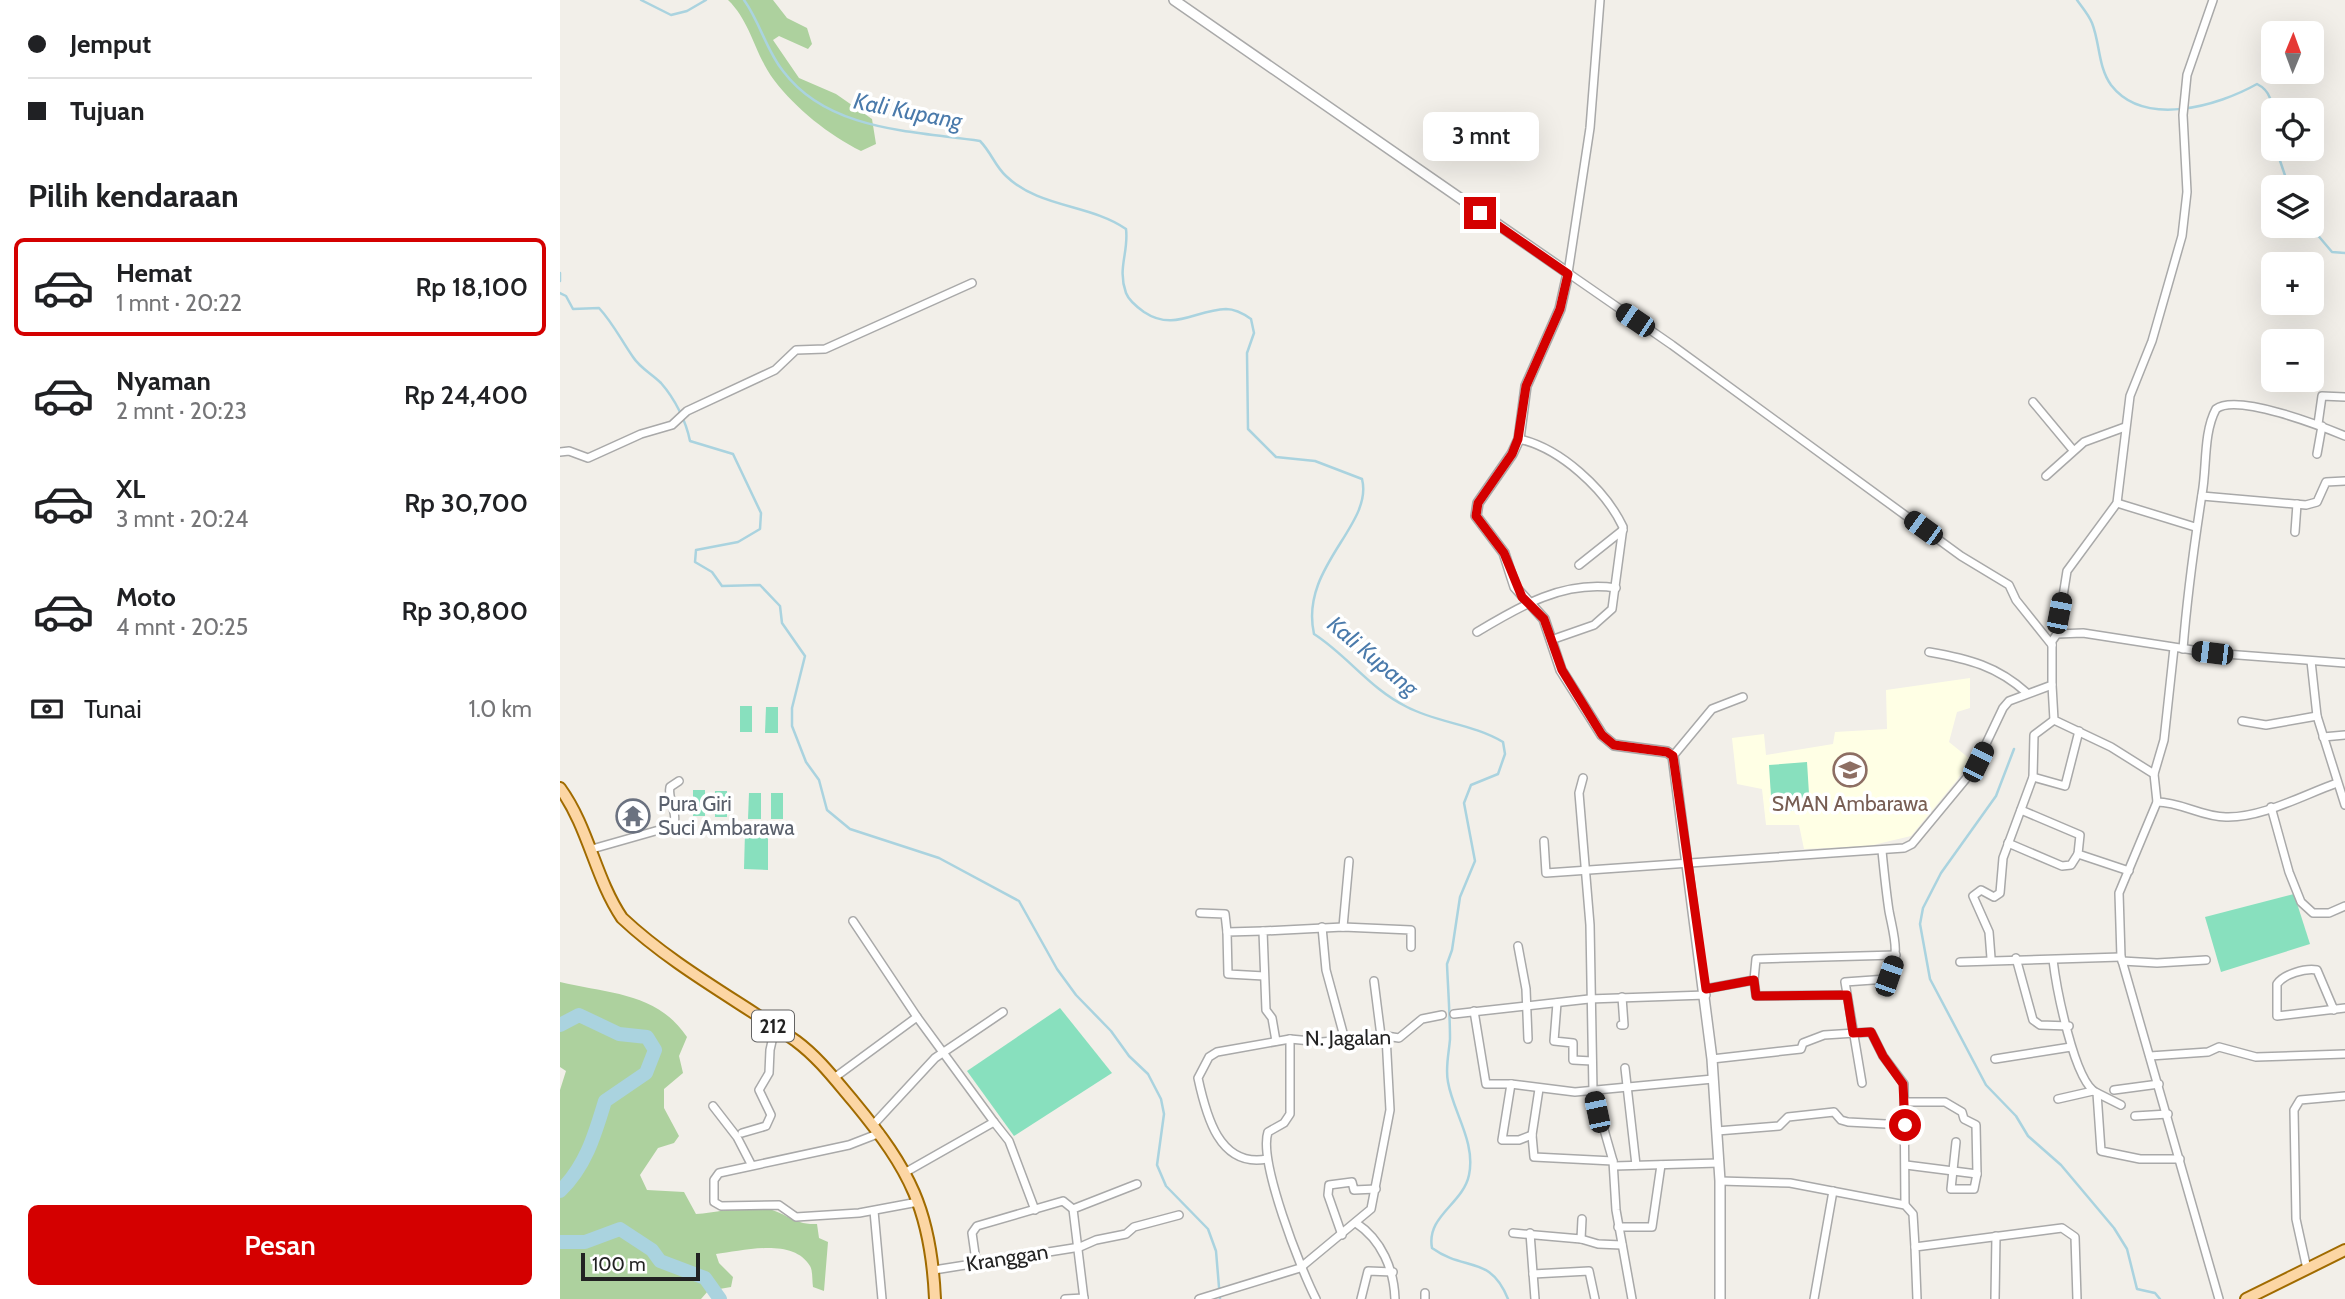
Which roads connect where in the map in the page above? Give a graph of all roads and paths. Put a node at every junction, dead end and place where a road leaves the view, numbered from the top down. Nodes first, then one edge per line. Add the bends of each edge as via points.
1 (1174, 0) edge
2 (1600, 0) edge
3 (2213, 0) edge
4 (1568, 274) junction
5 (972, 283) dead end
6 (2345, 397) edge
7 (2033, 402) dead end
8 (2320, 425) junction
9 (2125, 427) junction
10 (2345, 436) edge
11 (1518, 439) junction
12 (2073, 450) junction
13 (560, 452) edge
14 (2316, 454) dead end
15 (2046, 476) dead end
16 (2345, 481) edge
17 (2202, 496) junction
18 (2117, 503) junction
19 (2297, 504) junction
20 (2195, 527) junction
21 (1623, 530) junction
22 (2295, 532) dead end
23 (1579, 565) dead end
24 (1615, 588) junction
25 (1527, 602) junction
26 (1477, 632) dead end
27 (2057, 634) junction
28 (1551, 640) junction
29 (2052, 646) junction
30 (2174, 648) junction
31 (2183, 649) junction
32 (1929, 652) dead end
33 (2311, 661) junction
34 (2345, 663) edge
35 (2052, 685) junction
36 (2027, 693) junction
37 (1743, 697) dead end
38 (2317, 716) junction
39 (2054, 720) junction
40 (2242, 721) dead end
41 (2079, 731) junction
42 (2345, 736) edge
43 (2323, 737) junction
44 (1673, 756) junction
45 (2154, 774) junction
46 (2033, 777) junction
47 (1583, 778) dead end
48 (679, 781) dead end
49 (2337, 783) junction
50 (560, 788) edge
51 (2157, 802) junction
52 (2345, 805) edge
53 (2271, 807) junction
54 (2021, 810) junction
55 (1544, 841) dead end
56 (2008, 843) junction
57 (592, 849) junction
58 (1882, 851) junction
59 (2078, 854) junction
60 (1349, 861) dead end
61 (1687, 864) junction
62 (1586, 871) junction
63 (2129, 871) junction
64 (2345, 906) edge
65 (1200, 913) dead end
66 (853, 921) dead end
67 (1322, 927) junction
68 (1343, 927) junction
69 (1263, 931) junction
70 (1227, 932) junction
71 (1518, 946) dead end
72 (1411, 947) dead end
73 (1896, 955) junction
74 (1992, 958) junction
75 (2015, 958) junction
76 (2121, 959) junction
77 (2053, 960) junction
78 (2206, 960) dead end
79 (1960, 962) dead end
80 (1264, 976) junction
81 (1754, 980) junction
82 (1374, 981) dead end
83 (1706, 992) junction
84 (1847, 995) junction
85 (1622, 997) junction
86 (1589, 999) junction
87 (1557, 1003) junction
88 (1528, 1006) junction
89 (2345, 1008) edge
90 (2334, 1010) junction
91 (1474, 1011) junction
92 (1003, 1012) dead end
93 (1454, 1014) dead end
94 (1442, 1016) dead end
95 (917, 1017) junction
96 (1621, 1025) dead end
97 (2069, 1026) junction
98 (775, 1028) junction
99 (1853, 1033) junction
100 (1384, 1036) junction
101 (1290, 1039) junction
102 (1528, 1039) dead end
103 (1345, 1040) junction
104 (1276, 1041) junction
105 (2071, 1047) junction
106 (942, 1052) junction
107 (2345, 1055) edge
108 (2150, 1056) junction
109 (1712, 1059) junction
110 (1995, 1059) dead end
111 (1592, 1061) junction
112 (1625, 1068) dead end
113 (834, 1078) junction
114 (1713, 1079) junction
115 (1862, 1083) dead end
116 (1511, 1084) junction
117 (2159, 1084) junction
118 (1539, 1089) junction
119 (1628, 1089) junction
120 (2114, 1090) dead end
121 (1593, 1091) junction
122 (2095, 1092) junction
123 (2345, 1096) edge
124 (2059, 1099) dead end
125 (1904, 1102) junction
126 (2121, 1105) dead end
127 (713, 1106) dead end
128 (2168, 1114) junction
129 (2135, 1116) dead end
130 (994, 1122) junction
131 (1905, 1125) junction
132 (876, 1129) junction
133 (1717, 1131) junction
134 (742, 1133) dead end
135 (1532, 1135) junction
136 (1956, 1142) dead end
137 (1267, 1159) junction
138 (2180, 1160) junction
139 (1719, 1163) junction
140 (751, 1164) junction
141 (1614, 1164) junction
142 (1636, 1165) junction
143 (1661, 1165) junction
144 (1906, 1165) junction
145 (906, 1172) junction
146 (1951, 1172) junction
147 (1977, 1174) junction
148 (1720, 1181) junction
149 (1137, 1184) dead end
150 (1376, 1189) junction
151 (1833, 1191) junction
152 (918, 1202) junction
153 (1905, 1205) junction
154 (1073, 1209) junction
155 (1035, 1210) junction
156 (874, 1211) junction
157 (1178, 1215) dead end
158 (1582, 1219) dead end
159 (1356, 1223) junction
160 (1618, 1227) junction
161 (1513, 1233) dead end
162 (1530, 1233) junction
163 (1342, 1235) junction
164 (1996, 1236) junction
165 (1581, 1239) junction
166 (1622, 1245) junction
167 (1080, 1247) junction
168 (1915, 1247) junction
169 (2345, 1250) edge
170 (976, 1261) junction
171 (1300, 1268) junction
172 (2307, 1269) junction
173 (934, 1270) junction
174 (1393, 1272) junction
175 (1533, 1274) junction
176 (2266, 1294) edge
177 (1084, 1298) edge
178 (882, 1299) edge
179 (935, 1299) edge
180 (1065, 1299) edge
181 (1199, 1299) edge
182 (1316, 1299) edge
183 (1361, 1299) edge
184 (1395, 1299) edge
185 (1535, 1299) edge
186 (1595, 1299) edge
187 (1632, 1299) edge
188 (1720, 1299) edge
189 (1814, 1299) edge
190 (1917, 1299) edge
191 (1995, 1299) edge
192 (2077, 1299) edge
193 (2219, 1299) edge
194 (2246, 1299) edge

1 - 4 street
2 - 4 street via 1590,128
3 - 9 street via 2187,75 2183,115 2187,192 2182,236 2152,341 2130,396
4 - 11 street via 1560,309 1526,386
4 - 29 street via 1961,556 2009,585
5 - 13 street via 825,349 796,350 775,370 687,411 673,425 588,458 569,450
6 - 8 street via 2322,396
7 - 12 street
8 - 10 street
8 - 14 street
8 - 17 street via 2232,404 2219,407 2210,422
9 - 12 street via 2107,431
9 - 18 street
11 - 21 street via 1544,448 1577,472 1616,514
11 - 25 street via 1478,503 1476,516 1504,553 1515,587
12 - 15 street
16 - 19 street via 2326,482 2317,502
17 - 19 street
17 - 20 street
18 - 20 street
18 - 27 street via 2067,571
19 - 22 street
20 - 31 street
21 - 23 street
21 - 24 street
24 - 25 street via 1589,585
24 - 28 street via 1612,609 1605,617
25 - 26 street
25 - 28 street via 1544,619
27 - 29 street
27 - 30 street via 2083,633
28 - 44 street via 1562,670 1602,735 1614,745
29 - 35 street
30 - 31 street
30 - 45 street via 2164,740
31 - 33 street
32 - 36 street via 1986,664 2008,675
33 - 34 street
33 - 38 street
35 - 36 street
35 - 39 street
36 - 58 street via 2003,708 1968,779 1912,844
37 - 44 street via 1712,709
38 - 40 street via 2266,725
38 - 43 street
39 - 41 street
39 - 46 street via 2034,735
41 - 45 street
41 - 46 street via 2065,786
42 - 43 street
43 - 49 street
44 - 61 street
45 - 51 street
46 - 54 street
47 - 62 street via 1579,793
48 - 57 street via 669,794 676,820 673,826
49 - 52 street
49 - 53 street
50 - 57 main road, 212
51 - 53 street via 2225,817
51 - 63 street
53 - 64 street via 2301,902 2313,913
54 - 56 street
54 - 59 street via 2080,835
55 - 62 street via 1546,873
56 - 59 street via 2062,866 2071,865
56 - 74 street via 1998,896 1981,890 1973,896 1989,932
57 - 98 main road, 212 via 622,918
58 - 61 street
58 - 73 street
59 - 63 street
60 - 68 street
61 - 62 street
61 - 83 street
62 - 86 street
63 - 76 street via 2119,894
65 - 70 street via 1225,914
66 - 95 street
67 - 68 street
67 - 69 street
67 - 103 street via 1326,970
68 - 72 street via 1411,930
69 - 70 street
69 - 80 street
70 - 80 street via 1228,974
71 - 88 street
73 - 81 street via 1756,958
73 - 84 street via 1887,979 1846,980
74 - 75 street
74 - 79 street
75 - 77 street
75 - 97 street via 2033,1020 2040,1025
76 - 77 street
76 - 78 street via 2157,963
76 - 108 street
77 - 97 street via 2060,1007
80 - 104 street via 1266,1010
81 - 83 street
81 - 84 street via 1756,996
82 - 100 street
83 - 85 street
83 - 109 street
84 - 99 street
85 - 86 street
85 - 96 street
86 - 87 street
86 - 111 street
87 - 88 street
87 - 111 street via 1554,1041 1573,1044 1573,1060
88 - 91 street
88 - 102 street
89 - 90 street
90 - 90 street via 2317,970 2283,978 2277,984 2277,1016
91 - 93 street
91 - 116 street via 1485,1083
92 - 106 street
94 - 100 street, N. Jagalan via 1422,1020 1399,1038
95 - 106 street
95 - 113 street
97 - 105 street
98 - 113 main road, 212 via 813,1054
98 - 134 street via 769,1073 759,1090 771,1115 766,1126
99 - 109 street via 1824,1035 1803,1043 1801,1049
99 - 115 street
99 - 125 street via 1874,1034 1883,1056 1902,1080
100 - 103 street, N. Jagalan
100 - 150 street via 1390,1110
101 - 103 street, N. Jagalan
101 - 104 street, N. Jagalan
101 - 137 street, N. Jagalan via 1290,1114 1268,1132
104 - 137 street, N. Jagalan via 1217,1052 1209,1057 1198,1078 1220,1142 1242,1159
105 - 110 street
105 - 122 street
106 - 130 street
106 - 132 street
107 - 108 street via 2256,1057 2219,1047 2208,1052
108 - 117 street
109 - 114 street
111 - 121 street
112 - 119 street
113 - 132 main road, 212
114 - 119 street
114 - 133 street
116 - 118 street
116 - 135 street via 1502,1140
117 - 120 street
117 - 128 street
118 - 121 street
118 - 135 street
119 - 121 street
119 - 142 street
121 - 141 street
122 - 124 street
122 - 126 street
122 - 138 street via 2103,1154
123 - 172 street via 2300,1100 2294,1110 2296,1219
125 - 131 street
125 - 147 street via 1945,1102 1976,1125
127 - 140 street
128 - 129 street
128 - 138 street
130 - 145 street
130 - 155 street via 1009,1141
131 - 133 street via 1848,1122 1834,1112 1788,1117 1779,1126
131 - 144 street
132 - 140 street via 849,1145
132 - 145 main road, 212
133 - 139 street
135 - 141 street via 1534,1157
136 - 146 street
137 - 171 street
138 - 193 street
139 - 143 street
139 - 148 street
140 - 156 street via 716,1175 715,1204 779,1205 796,1217
141 - 142 street
141 - 160 street
142 - 143 street
143 - 160 street via 1652,1227
144 - 146 street
144 - 153 street
145 - 152 main road, 212
146 - 147 street
146 - 147 street via 1951,1189 1961,1190 1974,1189
148 - 151 street via 1778,1182
148 - 188 street
149 - 154 street
150 - 159 street via 1371,1209
150 - 163 street via 1354,1190 1352,1182 1329,1185
151 - 153 street
151 - 189 street
152 - 156 street
152 - 173 main road, 212
153 - 168 street via 1913,1214
154 - 155 street via 1063,1201
154 - 167 street, Kranggan
155 - 170 street via 974,1228
156 - 178 street
157 - 167 street, Kranggan
158 - 165 street
159 - 163 street
159 - 174 street via 1378,1244
160 - 166 street
161 - 162 street
162 - 165 street
162 - 175 street
163 - 171 street
164 - 168 street
164 - 191 street
164 - 192 street via 2069,1231 2075,1237
165 - 166 street
166 - 187 street
167 - 170 street, Kranggan
167 - 177 street, Kranggan
168 - 190 street
169 - 172 main road
170 - 173 street, Kranggan
171 - 181 street
171 - 182 street
172 - 176 main road
173 - 179 main road, 212
174 - 183 street via 1368,1271
174 - 184 street
175 - 185 street
175 - 186 street via 1588,1271
176 - 194 main road
177 - 180 street

